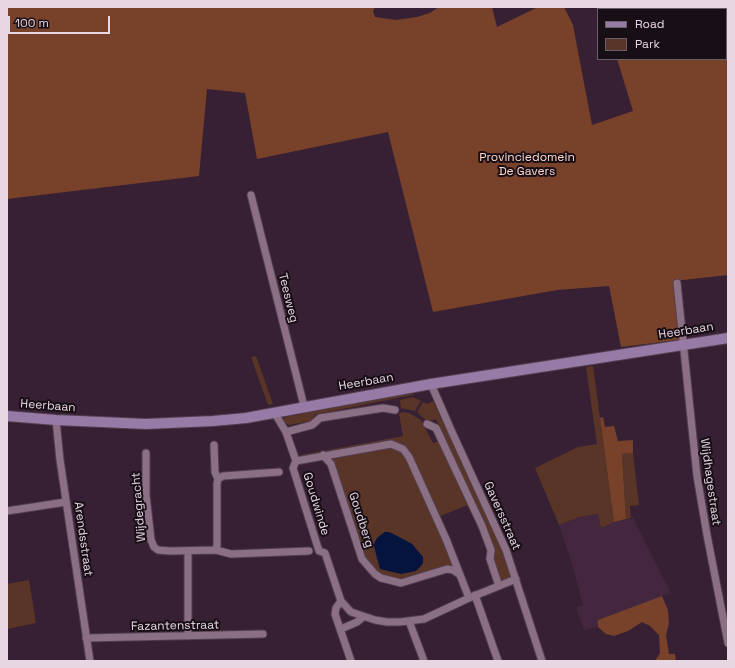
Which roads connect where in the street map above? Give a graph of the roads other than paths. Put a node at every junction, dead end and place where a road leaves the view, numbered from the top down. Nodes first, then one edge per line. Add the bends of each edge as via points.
1 (251, 195) dead end
2 (676, 283) dead end
3 (728, 338) edge
4 (683, 345) junction
5 (431, 384) junction
6 (304, 406) junction
7 (395, 410) dead end
8 (274, 412) junction
9 (7, 416) edge
10 (56, 420) junction
11 (427, 424) dead end
12 (286, 432) junction
13 (214, 445) dead end
14 (146, 453) dead end
15 (323, 455) junction
16 (296, 461) junction
17 (279, 472) dead end
18 (218, 479) junction
19 (66, 502) junction
20 (7, 511) edge
21 (216, 550) junction
22 (188, 551) junction
23 (309, 551) dead end
24 (459, 574) junction
25 (516, 579) junction
26 (499, 586) junction
27 (472, 596) junction
28 (341, 601) junction
29 (363, 616) junction
30 (410, 621) junction
31 (341, 629) junction
32 (263, 634) dead end
33 (188, 636) junction
34 (86, 638) junction
35 (728, 643) edge
36 (90, 661) edge
37 (351, 661) edge
38 (424, 661) edge
39 (498, 661) edge
40 (542, 661) edge

1 - 6 street, Teesweg
2 - 4 street
3 - 4 street, Heerbaan
4 - 5 street, Heerbaan
4 - 35 street, Wijdhagestraat via 697,476
5 - 6 street, Heerbaan
5 - 25 street, Gaversstraat via 506,550
6 - 8 street, Heerbaan
7 - 12 street via 383,408 320,418 312,425
8 - 10 street, Heerbaan via 246,418 182,424
8 - 12 street, Goudwinde
9 - 10 street, Heerbaan
10 - 19 street, Arendsstraat
11 - 26 street via 436,428 482,526 491,550 490,559
12 - 16 street, Goudwinde
13 - 18 street via 215,472
14 - 22 street, Wijdegracht via 146,495 154,548
15 - 16 street
15 - 24 street via 392,444 403,449 443,532
15 - 24 street, Goudberg via 331,464 362,559 375,574 401,583 447,568
16 - 28 street, Goudwinde via 293,468 305,509 319,550 326,553
17 - 18 street via 223,476
18 - 21 street
19 - 20 street
19 - 34 street, Arendsstraat
21 - 22 street, Wijdegracht
21 - 23 street, Wijdegracht via 231,554
22 - 33 street
24 - 27 street
25 - 26 street
25 - 40 street, Gaversstraat
26 - 27 street
27 - 30 street via 435,615
27 - 39 street
28 - 29 street via 351,612
28 - 31 street via 335,614
29 - 30 street via 386,622
29 - 31 street via 357,622
30 - 38 street
31 - 37 street
32 - 33 street, Fazantenstraat
33 - 34 street, Fazantenstraat
34 - 36 street, Arendsstraat

